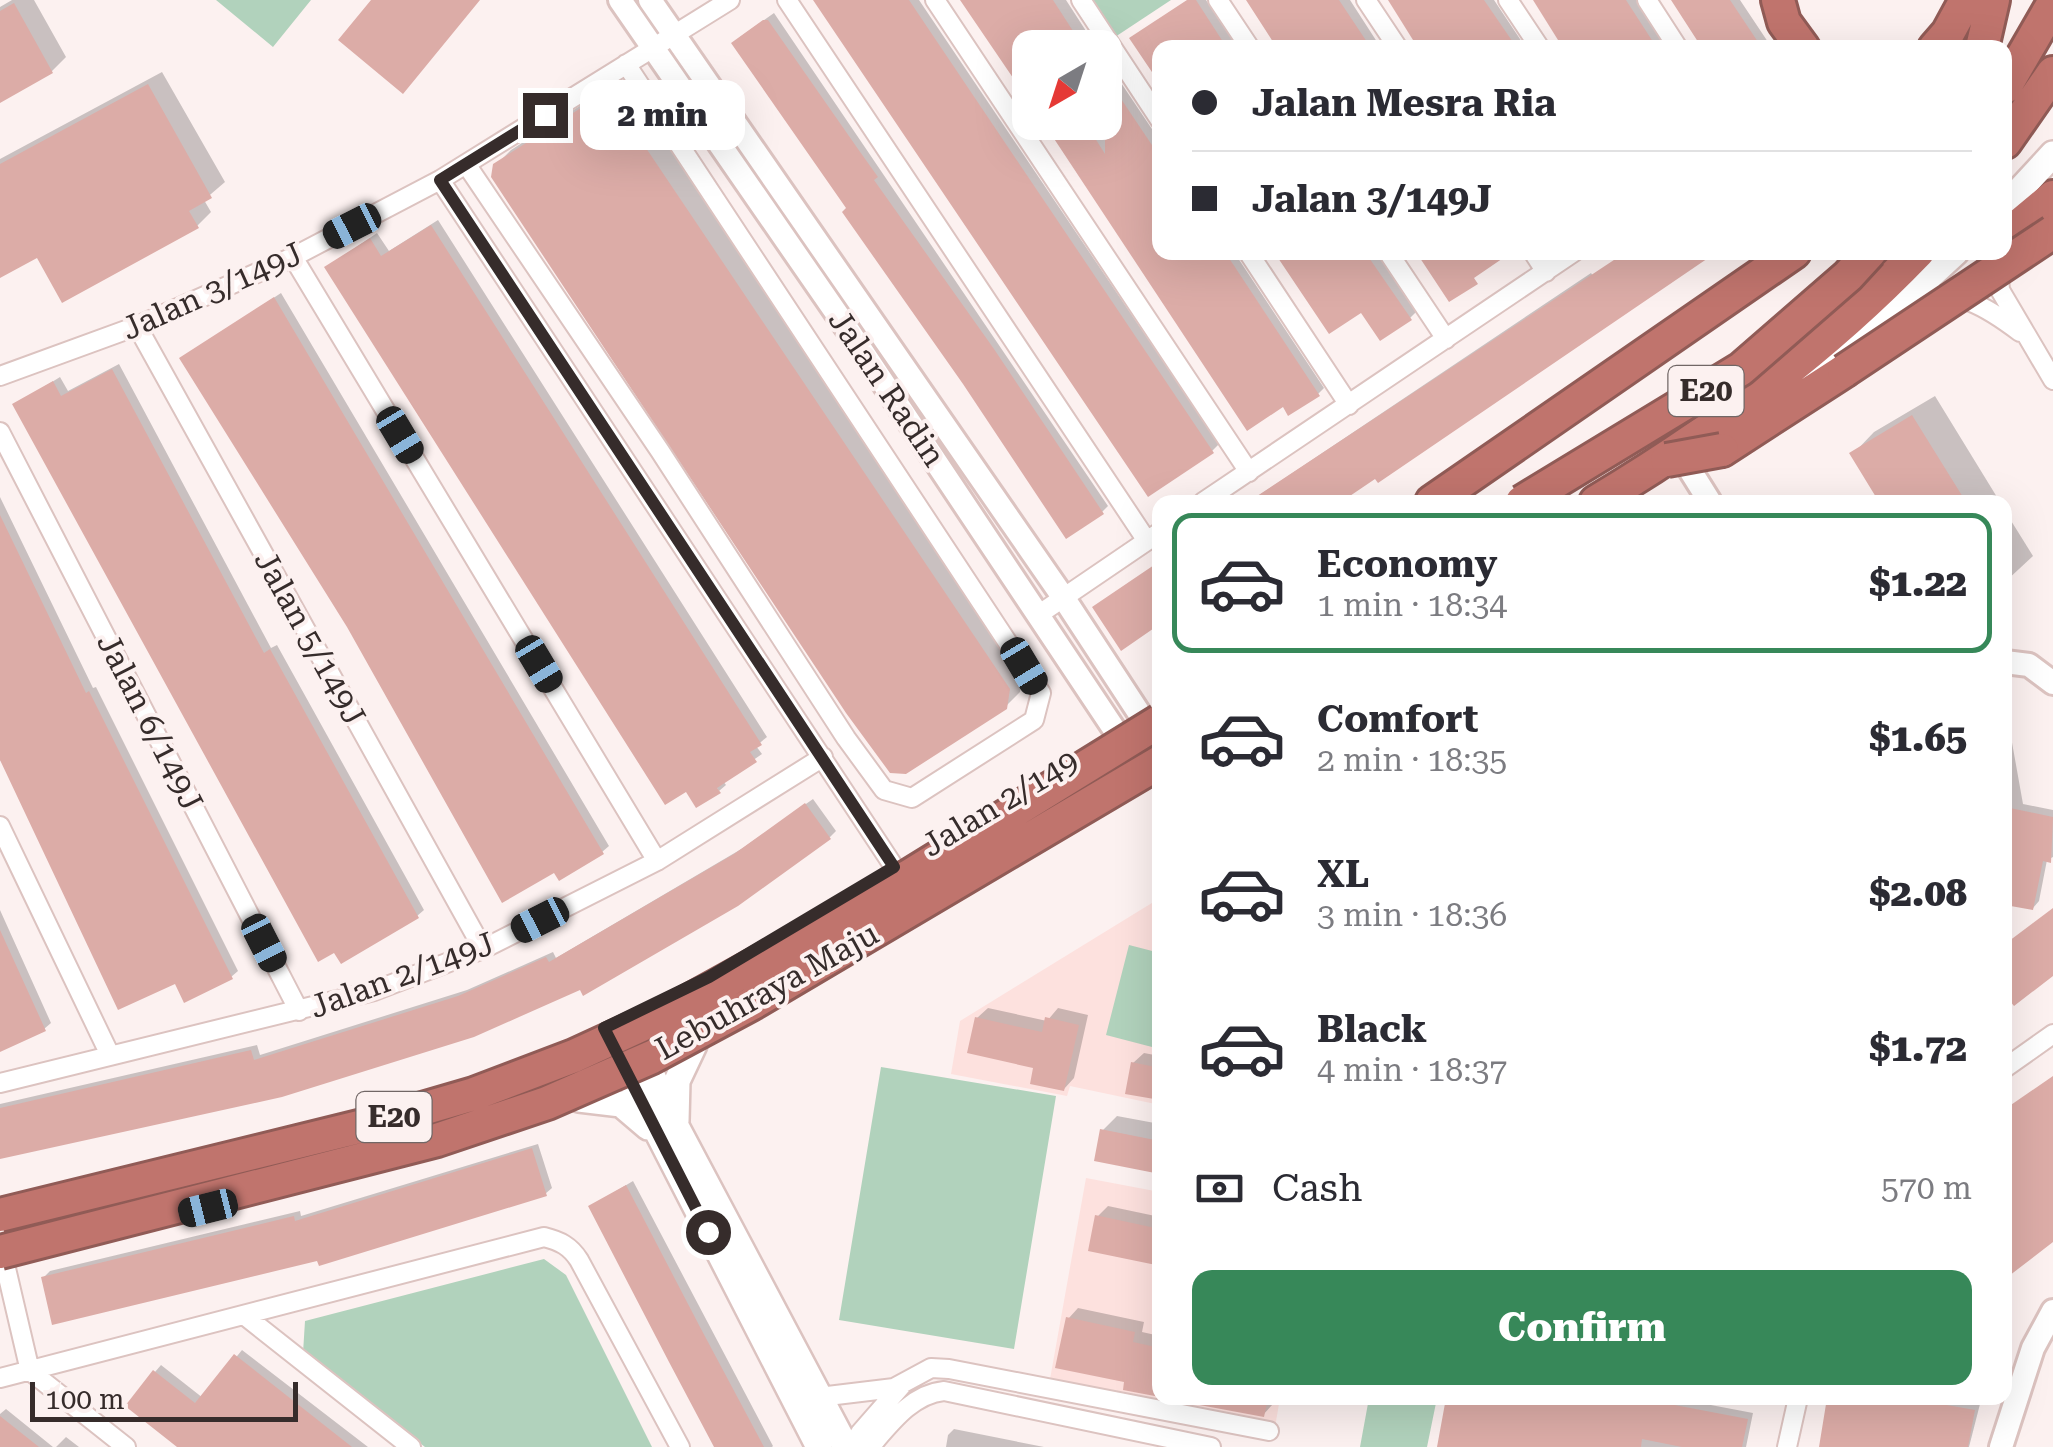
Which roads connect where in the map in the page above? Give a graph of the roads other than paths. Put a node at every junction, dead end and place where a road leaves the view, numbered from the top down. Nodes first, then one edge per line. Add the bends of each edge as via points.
1 (620, 0) edge
2 (650, 0) edge
3 (730, 0) edge
4 (787, 0) edge
5 (935, 0) edge
6 (1081, 0) edge
7 (1218, 0) edge
8 (1366, 0) edge
9 (1508, 0) edge
10 (1647, 0) edge
11 (1778, 0) edge
12 (1966, 0) edge
13 (1994, 0) edge
14 (2053, 4) edge
15 (1245, 40) edge
16 (1393, 40) edge
17 (1535, 40) edge
18 (1673, 40) edge
19 (1797, 40) edge
20 (1942, 40) edge
21 (1984, 40) edge
22 (664, 41) junction
23 (626, 64) junction
24 (2053, 73) edge
25 (2012, 75) edge
26 (2053, 98) edge
27 (1152, 108) edge
28 (2012, 132) edge
29 (2012, 144) edge
30 (2053, 154) edge
31 (466, 164) junction
32 (440, 180) junction
33 (2053, 197) edge
34 (2012, 200) edge
35 (2012, 231) edge
36 (2053, 232) edge
37 (293, 257) junction
38 (2012, 259) edge
39 (1253, 260) edge
40 (1393, 260) edge
41 (1538, 260) edge
42 (1563, 260) edge
43 (1782, 260) edge
44 (1863, 260) edge
45 (1887, 260) edge
46 (1910, 260) edge
47 (1947, 260) edge
48 (1977, 260) edge
49 (1998, 260) edge
50 (2011, 260) edge
51 (1546, 272) junction
52 (1912, 293) junction
53 (137, 326) junction
54 (2028, 338) junction
55 (1446, 339) junction
56 (1844, 372) junction
57 (0, 376) edge
58 (2053, 380) edge
59 (1349, 404) junction
60 (0, 432) edge
61 (1673, 457) junction
62 (1248, 472) junction
63 (1214, 495) edge
64 (1442, 495) edge
65 (1526, 495) edge
66 (1534, 495) edge
67 (1611, 495) edge
68 (1704, 495) edge
69 (1152, 535) edge
70 (1152, 537) edge
71 (1063, 597) junction
72 (1038, 615) junction
73 (2012, 663) edge
74 (2053, 683) edge
75 (1152, 713) edge
76 (1152, 717) edge
77 (1152, 717) edge
78 (1117, 733) junction
79 (823, 757) junction
80 (1152, 769) edge
81 (1152, 774) edge
82 (1152, 774) edge
83 (0, 826) edge
84 (657, 861) junction
85 (894, 867) junction
86 (924, 913) junction
87 (484, 949) junction
88 (299, 1011) junction
89 (615, 1023) junction
90 (2053, 1034) edge
91 (694, 1045) junction
92 (110, 1055) junction
93 (2012, 1063) edge
94 (639, 1072) junction
95 (0, 1084) edge
96 (579, 1099) junction
97 (668, 1133) junction
98 (0, 1202) edge
99 (0, 1215) edge
100 (1, 1253) edge
101 (2053, 1310) edge
102 (244, 1315) junction
103 (30, 1371) junction
104 (0, 1378) edge
105 (906, 1381) junction
106 (808, 1399) junction
107 (1796, 1405) edge
108 (888, 1425) junction
109 (1269, 1431) dead end
110 (126, 1447) edge
111 (410, 1447) edge
112 (680, 1447) edge
113 (819, 1447) edge
114 (849, 1447) edge
115 (870, 1447) edge
116 (896, 1447) edge
117 (1211, 1447) edge
118 (1787, 1447) edge
119 (2001, 1447) edge

1 - 22 street, Jalan Radin
2 - 22 street, Jalan Radin
3 - 22 street, Jalan 3/149J
4 - 69 street
5 - 62 street
6 - 27 street
7 - 15 street
8 - 16 street
9 - 17 street
10 - 18 street
11 - 19 highway
12 - 20 highway
13 - 21 highway
14 - 25 highway
22 - 23 street, Jalan 3/149J
22 - 71 street, Jalan Radin
22 - 72 street, Jalan Radin
23 - 31 street, Jalan 3/149J
23 - 31 street via 1041,693 1034,720 912,798 884,790
24 - 28 highway
26 - 29 main road
30 - 34 main road
31 - 32 street, Jalan 3/149J
32 - 37 street, Jalan 3/149J
32 - 79 street
33 - 35 highway
36 - 38 highway, bridge
37 - 53 street, Jalan 3/149J
37 - 84 street
39 - 59 street
40 - 55 street
41 - 51 street
42 - 51 street
43 - 64 highway
44 - 66 highway, E20, bridge via 1741,369
45 - 65 main road via 1714,388
46 - 61 highway, E20 via 1792,367
47 - 52 main road
48 - 56 highway, bridge
49 - 54 street via 2000,290
50 - 56 highway, bridge
51 - 55 street
52 - 54 street via 1984,305
52 - 61 main road via 1864,338
53 - 57 street, Jalan 3/149J
53 - 87 street, Jalan 5/149J
54 - 58 street
55 - 59 street
56 - 61 highway, bridge via 1722,450
59 - 62 street
60 - 88 street, Jalan 6/149J
61 - 67 highway, E20
61 - 68 street
62 - 63 street
70 - 71 street
71 - 72 street
71 - 75 street, Jalan Radin
72 - 78 street, Jalan Radin
73 - 74 street via 2029,665
76 - 78 main road, Jalan 2/149
77 - 99 highway, Lebuhraya Maju / E20, bridge via 909,876 766,960 574,1056 371,1124
78 - 80 street, Jalan Radin
78 - 85 main road, Jalan 2/149
79 - 84 street, Jalan 2/149J
79 - 85 street
81 - 86 main road, Jalan 2/149
82 - 100 highway, Lebuhraya Maju / E20, bridge via 752,1004 548,1103 418,1146
83 - 92 street
84 - 87 street, Jalan 2/149J
85 - 86 street
85 - 89 main road, Jalan 2/149 via 709,977
86 - 91 main road, Jalan 2/149
87 - 88 street, Jalan 2/149J
88 - 92 street, Jalan 2/149J
89 - 94 main road
89 - 98 main road, Jalan 2/149 via 548,1056 446,1090
90 - 93 street
91 - 94 main road, Jalan 2/149
91 - 97 main road via 678,1081
92 - 95 street, Jalan 2/149J
94 - 96 main road, Jalan 2/149
94 - 97 main road
96 - 97 main road via 620,1104
96 - 100 main road, Jalan 2/149 via 377,1168
97 - 106 main road
100 - 103 street
101 - 119 street via 2033,1348
102 - 103 street
102 - 111 street
102 - 112 street via 544,1238 559,1241 580,1260
103 - 104 street
103 - 110 street
105 - 106 street
105 - 109 street via 931,1368 949,1369
105 - 114 street
106 - 113 main road
106 - 114 main road
107 - 118 street
108 - 115 street
108 - 116 street
108 - 117 street via 929,1392 944,1391

